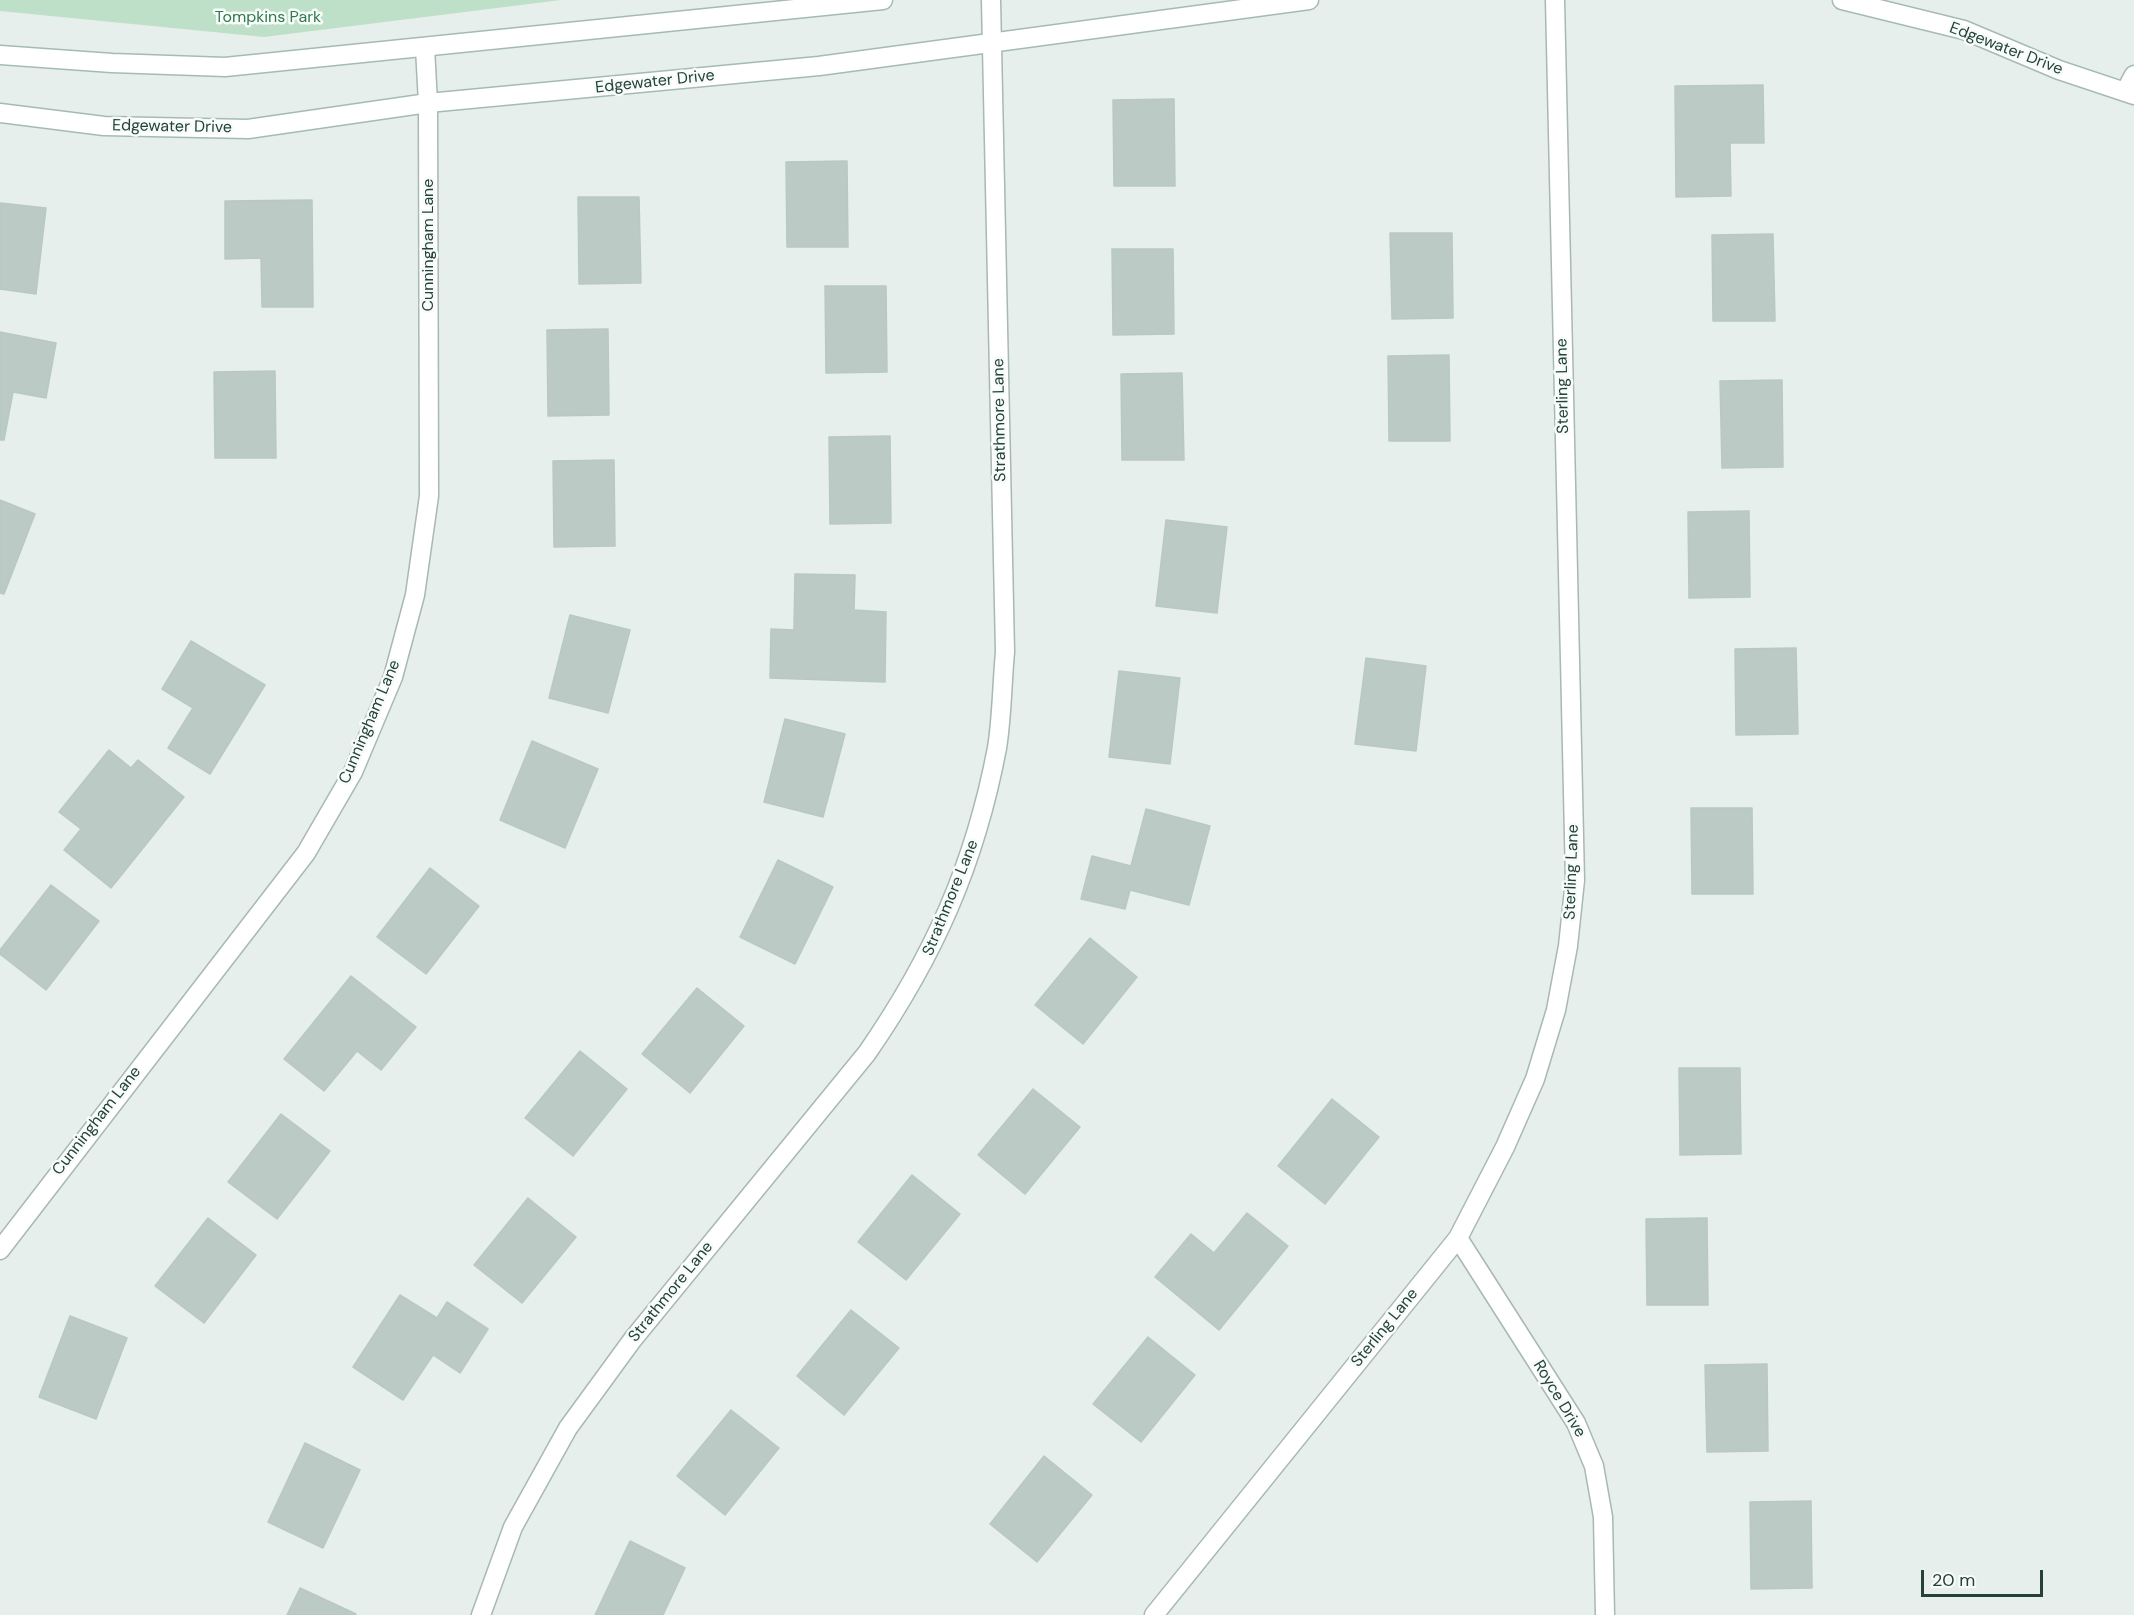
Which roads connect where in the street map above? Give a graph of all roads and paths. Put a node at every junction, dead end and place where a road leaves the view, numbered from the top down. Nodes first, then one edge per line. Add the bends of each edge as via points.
1 (883, 0) edge
2 (991, 0) edge
3 (1309, 0) edge
4 (1555, 0) edge
5 (1842, 0) edge
6 (992, 43) junction
7 (424, 48) junction
8 (0, 55) edge
9 (2131, 87) edge
10 (428, 103) junction
11 (0, 113) edge
12 (1458, 1238) junction
13 (0, 1250) edge
14 (481, 1615) edge
15 (1154, 1615) edge
16 (1605, 1615) edge

1 - 7 street
2 - 6 street, Strathmore Lane
3 - 6 street, Edgewater Drive
4 - 12 street, Sterling Lane via 1575,880 1556,1010 1534,1079 1505,1147
5 - 9 street, Edgewater Drive via 1964,30 2059,70
6 - 10 street, Edgewater Drive via 819,66
6 - 14 street, Strathmore Lane via 1005,652 997,746 977,833 945,922 898,1009 867,1053 633,1339 568,1428 513,1527
7 - 8 street via 225,67
7 - 10 street, Cunningham Lane
10 - 11 street, Edgewater Drive via 248,129 104,126
10 - 13 street, Cunningham Lane via 429,496 415,595 393,677 353,772 306,853
12 - 15 street, Sterling Lane
12 - 16 street, Royce Drive via 1576,1423 1594,1466 1603,1517

